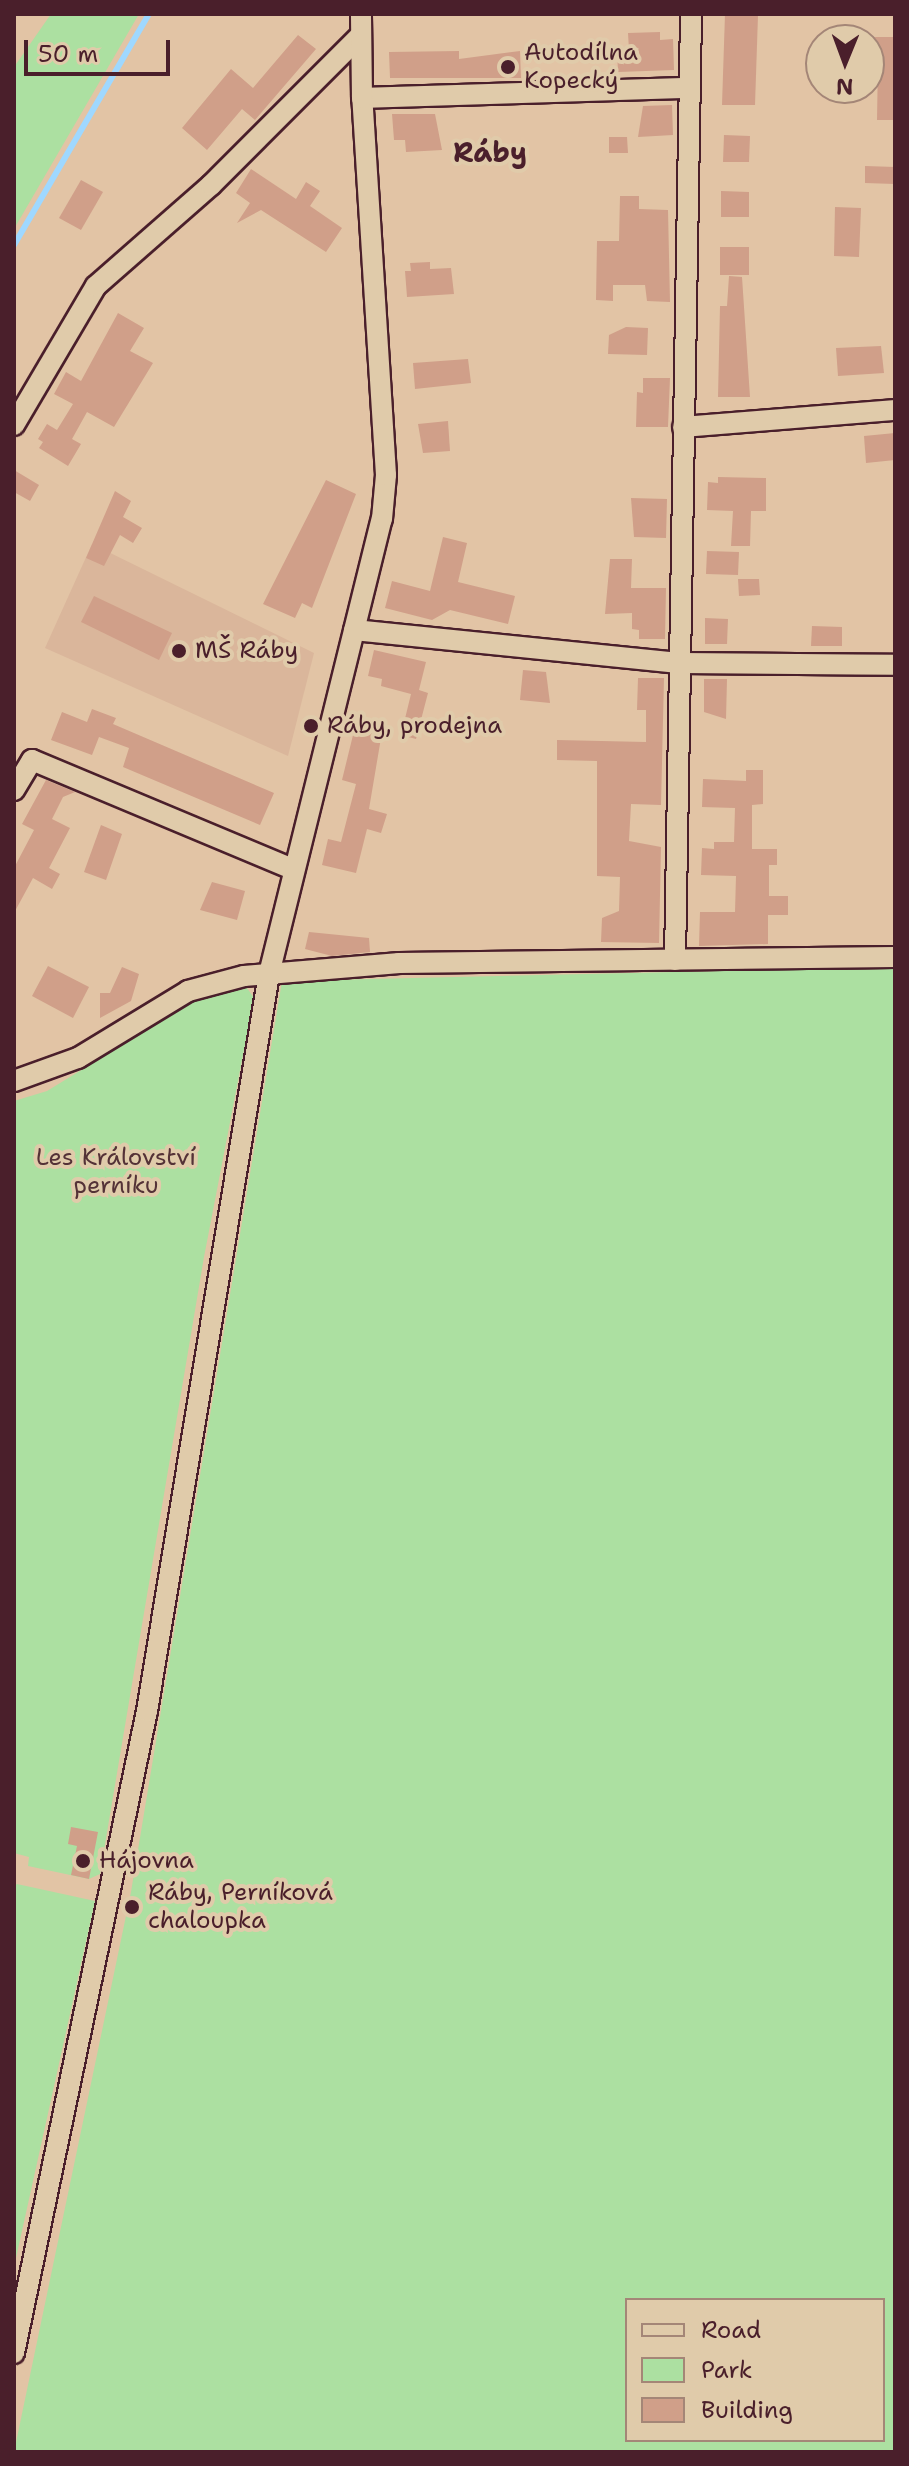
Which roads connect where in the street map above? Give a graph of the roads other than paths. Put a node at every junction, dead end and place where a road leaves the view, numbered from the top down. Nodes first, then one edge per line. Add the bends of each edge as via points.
1 (361, 14) edge
2 (691, 14) edge
3 (359, 37) junction
4 (689, 88) junction
5 (362, 98) junction
6 (895, 410) edge
7 (14, 425) edge
8 (683, 427) junction
9 (354, 630) junction
10 (681, 663) junction
11 (895, 665) edge
12 (14, 790) edge
13 (293, 869) junction
14 (895, 957) edge
15 (675, 960) junction
16 (269, 974) junction
17 (14, 1081) edge
18 (14, 2353) edge

1 - 3 street
2 - 4 street
3 - 5 street
3 - 7 street via 211,185 96,286
4 - 5 street
4 - 8 street
5 - 9 street via 386,475 382,519
6 - 8 street
8 - 10 street
9 - 10 street
9 - 13 street
10 - 11 street
10 - 15 street
12 - 13 street via 32,760
13 - 16 street
14 - 15 street
15 - 16 street via 399,963
16 - 17 street via 188,991 78,1058
16 - 18 street via 147,1711

